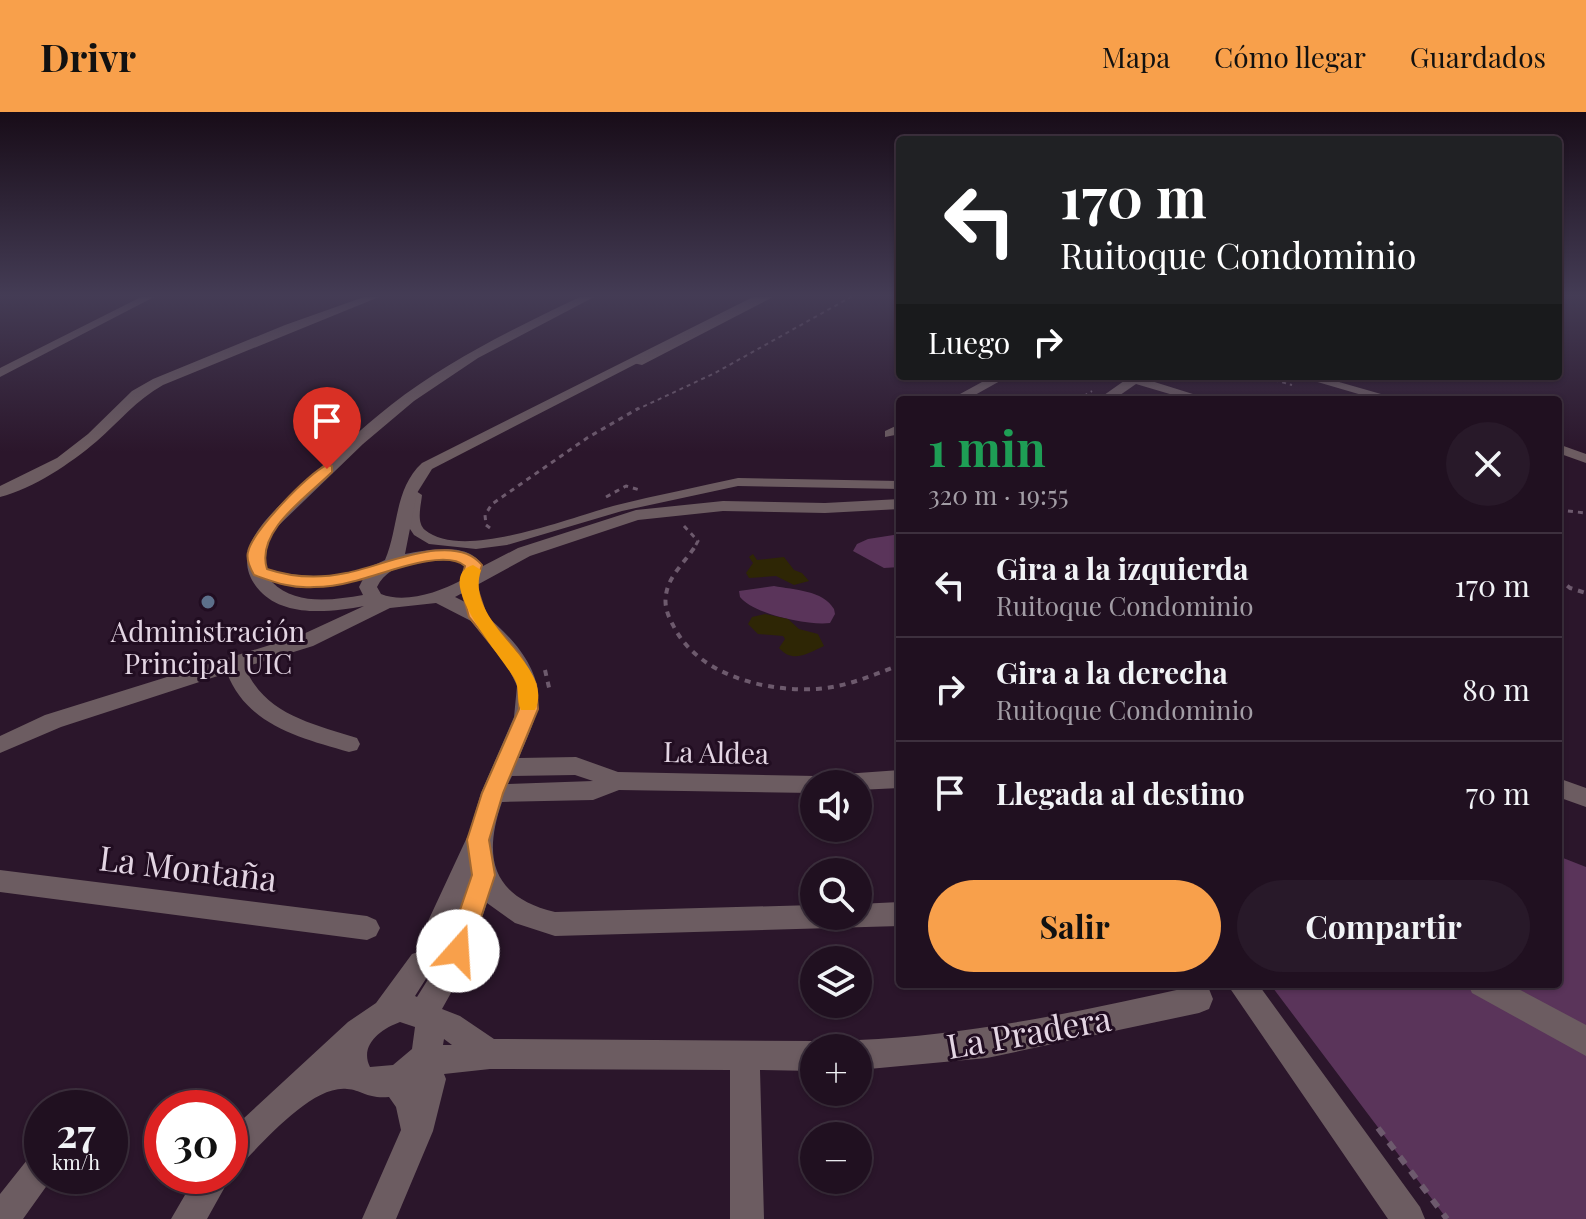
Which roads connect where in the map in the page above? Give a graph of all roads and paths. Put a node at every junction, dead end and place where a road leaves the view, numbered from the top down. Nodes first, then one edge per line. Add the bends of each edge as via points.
1 (48, 349) edge
2 (237, 349) edge
3 (489, 349) edge
4 (659, 349) edge
5 (666, 349) edge
6 (759, 349) edge
7 (0, 373) edge
8 (995, 380) edge
9 (1135, 380) edge
10 (1144, 380) edge
11 (1297, 380) edge
12 (1318, 380) edge
13 (964, 396) edge
14 (1110, 396) edge
15 (1193, 396) edge
16 (1356, 396) edge
17 (1380, 396) edge
18 (1562, 450) edge
19 (1562, 457) edge
20 (1586, 459) edge
21 (1586, 466) edge
22 (896, 485) edge
23 (0, 492) edge
24 (603, 499) dead end
25 (651, 500) junction
26 (896, 504) edge
27 (1562, 510) edge
28 (1586, 513) edge
29 (676, 523) dead end
30 (404, 525) junction
31 (494, 531) dead end
32 (524, 552) junction
33 (444, 556) junction
34 (466, 558) junction
35 (386, 566) junction
36 (260, 572) junction
37 (470, 581) junction
38 (1562, 581) edge
39 (1586, 593) edge
40 (439, 597) junction
41 (381, 600) junction
42 (318, 605) junction
43 (478, 617) junction
44 (306, 641) junction
45 (540, 659) dead end
46 (233, 664) junction
47 (896, 666) edge
48 (550, 706) dead end
49 (349, 744) dead end
50 (0, 745) edge
51 (505, 767) junction
52 (896, 779) edge
53 (617, 781) junction
54 (872, 781) edge
55 (800, 784) edge
56 (1562, 789) edge
57 (493, 793) junction
58 (1586, 798) edge
59 (478, 840) junction
60 (484, 875) junction
61 (0, 881) edge
62 (896, 914) edge
63 (872, 915) edge
64 (800, 917) edge
65 (367, 928) dead end
66 (1244, 988) edge
67 (1489, 988) edge
68 (1199, 999) dead end
69 (387, 1011) junction
70 (425, 1017) junction
71 (362, 1029) junction
72 (1586, 1041) edge
73 (490, 1054) junction
74 (872, 1055) edge
75 (800, 1056) edge
76 (745, 1057) junction
77 (413, 1067) junction
78 (354, 1072) junction
79 (297, 1087) junction
80 (248, 1135) edge
81 (24, 1190) edge
82 (204, 1194) edge
83 (2, 1219) edge
84 (188, 1219) edge
85 (379, 1219) edge
86 (747, 1219) edge
87 (1408, 1219) edge

1 - 7 street
2 - 23 street via 137,394 62,461
3 - 36 street via 409,398 273,522 255,555
4 - 30 street via 427,466 413,481
5 - 25 street via 431,469 417,489 413,523 434,541 476,545
6 - 31 path via 587,438 492,504 485,515 486,525
8 - 13 street
9 - 14 street
10 - 15 street
11 - 16 street
12 - 17 street
18 - 20 street
19 - 21 street
22 - 25 street via 738,482
24 - 25 path via 614,489 637,486
26 - 32 street via 663,511
27 - 28 path
29 - 47 path via 698,541 666,593 667,614 681,641 700,661 746,680 807,690 846,685
30 - 33 street via 415,539
30 - 35 street
32 - 34 street
32 - 37 street
33 - 34 street
33 - 35 street
34 - 37 street via 474,565
35 - 36 street via 313,583
35 - 41 street via 368,587
36 - 42 street via 271,592
37 - 40 street
37 - 43 street
38 - 39 path
40 - 41 street
40 - 43 street
41 - 42 street
41 - 44 street
42 - 44 street via 320,628
43 - 51 street via 527,684 528,709
44 - 46 street
45 - 48 path via 549,681
46 - 49 street via 248,696 271,714
46 - 50 street via 53,721
51 - 53 street, La Aldea via 576,766
51 - 57 street
52 - 54 street, La Aldea
53 - 55 street, La Aldea
53 - 57 street, La Aldea via 593,791
56 - 58 street
57 - 59 street
59 - 60 street
59 - 69 street via 426,955
60 - 64 street via 520,913 555,924
60 - 70 street via 455,958
61 - 65 street, La Montaña
62 - 63 street
66 - 87 street
67 - 72 street
68 - 74 street, La Pradera via 1011,1041
69 - 70 street via 413,1009
69 - 71 street
70 - 73 street via 450,1026
70 - 77 street via 431,1038
71 - 78 street via 352,1051
71 - 79 street
73 - 76 street
73 - 77 street
75 - 76 street
76 - 86 street
77 - 78 street via 371,1084
77 - 85 street via 410,1101 417,1131
78 - 79 street
79 - 80 street
81 - 83 street
82 - 84 street

